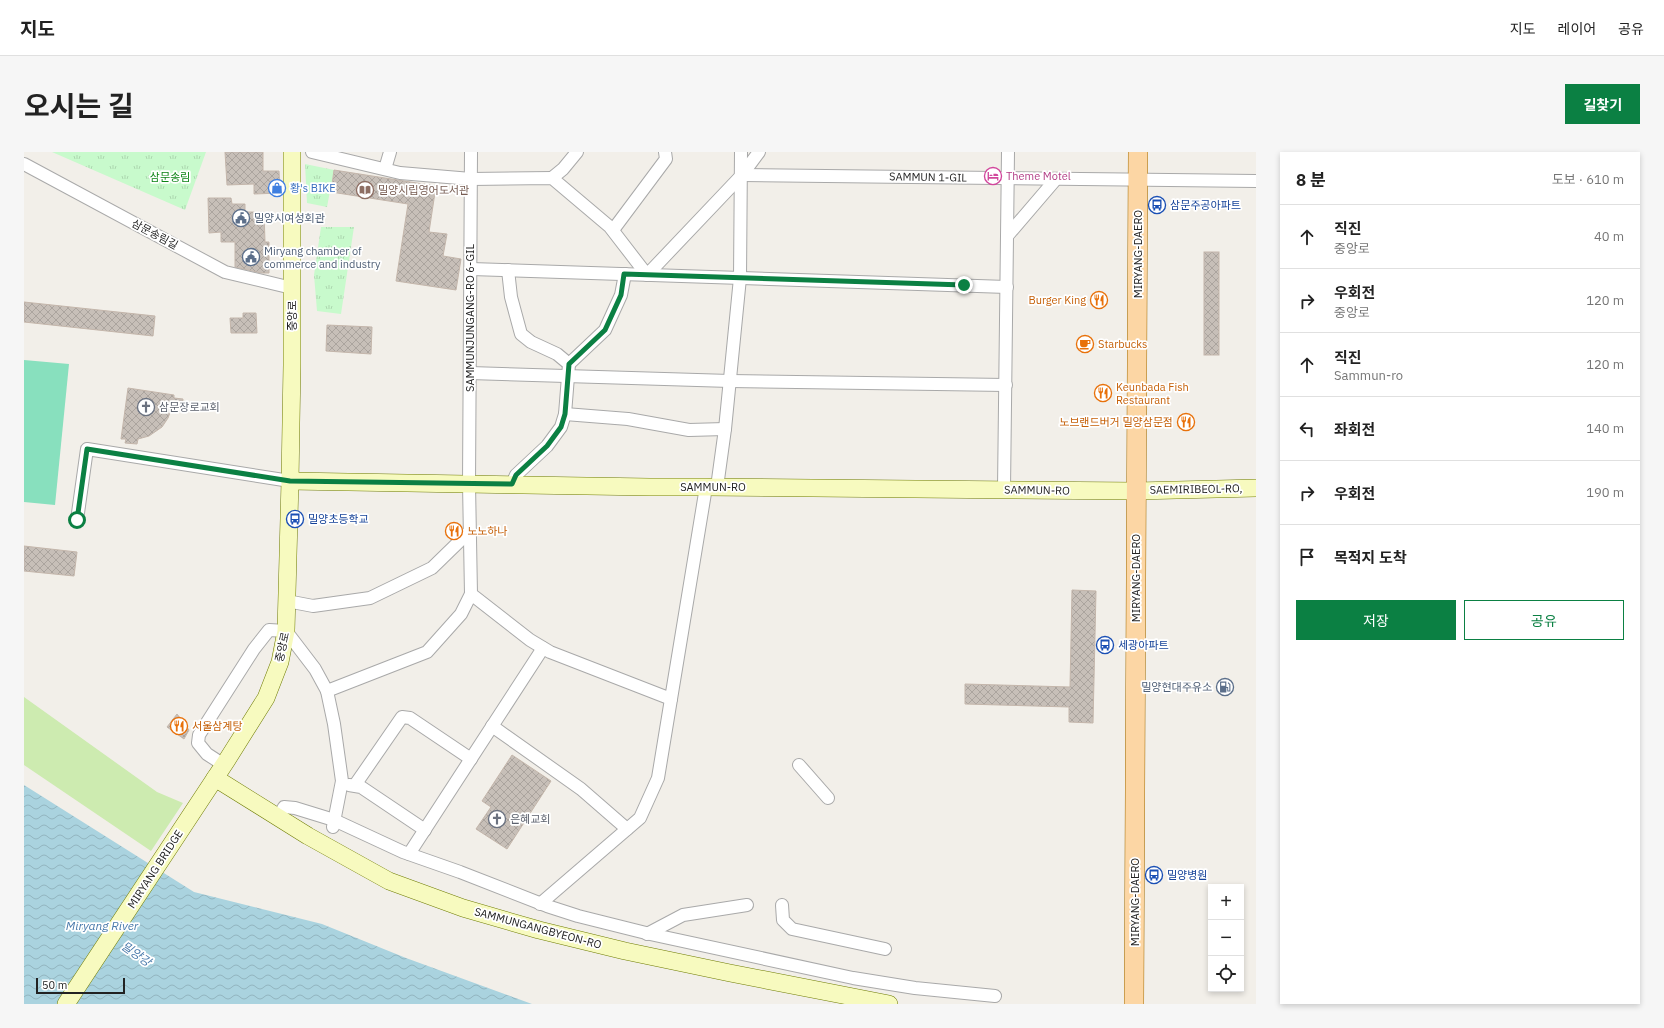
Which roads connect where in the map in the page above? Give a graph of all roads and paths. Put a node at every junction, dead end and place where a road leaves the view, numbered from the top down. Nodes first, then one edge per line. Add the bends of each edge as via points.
1 (292, 152) edge
2 (312, 152) edge
3 (390, 152) edge
4 (471, 152) edge
5 (577, 152) edge
6 (741, 152) edge
7 (759, 152) edge
8 (1008, 152) edge
9 (1138, 152) edge
10 (667, 153) edge
11 (24, 164) edge
12 (385, 169) junction
13 (742, 175) junction
14 (552, 178) junction
15 (1008, 178) junction
16 (471, 179) junction
17 (1056, 179) junction
18 (1138, 180) junction
19 (1256, 181) edge
20 (613, 230) junction
21 (1008, 235) junction
22 (471, 269) junction
23 (508, 270) junction
24 (624, 274) junction
25 (646, 275) junction
26 (740, 278) junction
27 (1007, 287) junction
28 (292, 288) junction
29 (568, 369) junction
30 (470, 372) junction
31 (730, 381) junction
32 (1006, 385) junction
33 (565, 414) junction
34 (725, 430) junction
35 (290, 481) junction
36 (469, 484) junction
37 (512, 484) junction
38 (712, 487) junction
39 (1256, 488) edge
40 (1004, 489) junction
41 (1137, 491) junction
42 (77, 520) dead end
43 (470, 531) junction
44 (471, 594) junction
45 (287, 601) junction
46 (286, 631) junction
47 (542, 648) junction
48 (327, 691) junction
49 (671, 699) junction
50 (492, 726) junction
51 (471, 759) junction
52 (799, 765) dead end
53 (220, 771) junction
54 (341, 785) junction
55 (355, 785) junction
56 (205, 794) joint
57 (828, 798) dead end
58 (278, 817) junction
59 (334, 824) junction
60 (627, 829) junction
61 (425, 830) junction
62 (409, 854) junction
63 (540, 904) junction
64 (747, 905) dead end
65 (782, 905) dead end
66 (647, 934) junction
67 (885, 949) dead end
68 (995, 996) dead end
69 (66, 1004) edge
70 (889, 1004) edge
71 (1134, 1004) edge

1 - 28 street, 중앙로
2 - 12 street
3 - 12 street
4 - 16 street, SAMMUNJUNGANG-RO 6-GIL
5 - 14 street
6 - 13 street
7 - 13 street
8 - 15 street
9 - 18 main road, MIRYANG-DAERO
10 - 20 street via 666,159
11 - 28 street, 삼문송림길 via 225,272
12 - 16 street via 400,173
13 - 15 street, SAMMUN 1-GIL
13 - 25 street
13 - 26 street
14 - 16 street
14 - 20 street
15 - 17 street, SAMMUN 1-GIL
15 - 21 street
16 - 22 street, SAMMUNJUNGANG-RO 6-GIL
17 - 18 street, SAMMUN 1-GIL
17 - 21 street
18 - 19 street, SAMMUN 1-GIL
18 - 41 main road, MIRYANG-DAERO
20 - 25 street
21 - 27 street
22 - 23 street
22 - 30 street, SAMMUNJUNGANG-RO 6-GIL
23 - 24 street
23 - 29 street via 511,297 521,334 531,342 557,354
24 - 25 street
24 - 29 street via 621,295 605,330
25 - 26 street
26 - 27 street
26 - 31 street
27 - 32 street
28 - 35 street, 중앙로
29 - 30 street
29 - 31 street
29 - 33 street
30 - 36 street, SAMMUNJUNGANG-RO 6-GIL
31 - 32 street
31 - 34 street
32 - 40 street
33 - 34 street via 628,418 689,430
33 - 37 street via 561,427 547,446 516,475
34 - 38 street
35 - 36 street, SAMMUN-RO
35 - 42 street via 87,449
35 - 45 street, 중앙로
36 - 37 street, SAMMUN-RO
36 - 43 street, SAMMUNJUNGANG-RO 6-GIL
37 - 38 street, SAMMUN-RO
38 - 40 street, SAMMUN-RO
38 - 49 street
39 - 41 street, SAEMIRIBEOL-RO,
40 - 41 street, SAMMUN-RO
41 - 71 main road, MIRYANG-DAERO
43 - 44 street, SAMMUNJUNGANG-RO 6-GIL
43 - 45 street via 432,568 370,598 313,606
44 - 47 street
44 - 48 street via 462,614 427,652
45 - 46 street, 중앙로
46 - 48 street via 315,669
46 - 53 street, 중앙로 via 280,662 266,698
46 - 53 street via 269,630 199,735 198,743
47 - 49 street
47 - 50 street
48 - 54 street via 334,724
49 - 60 street via 658,778 640,818
50 - 51 street
50 - 60 street via 581,789
51 - 55 street via 410,718 402,717
51 - 61 street
52 - 57 street
53 - 56 street, 중앙로
53 - 58 street, SAMMUNGANGBYEON-RO
54 - 55 street
54 - 59 street
55 - 61 street via 387,803
56 - 69 street, MIRYANG BRIDGE
58 - 59 street via 284,807 295,808
58 - 70 street, SAMMUNGANGBYEON-RO via 389,881 463,908 625,951
59 - 62 street
60 - 63 street
61 - 62 street
62 - 63 street
63 - 66 street
64 - 66 street via 683,916
65 - 67 street via 783,920 792,929
66 - 68 street via 853,978 915,988

